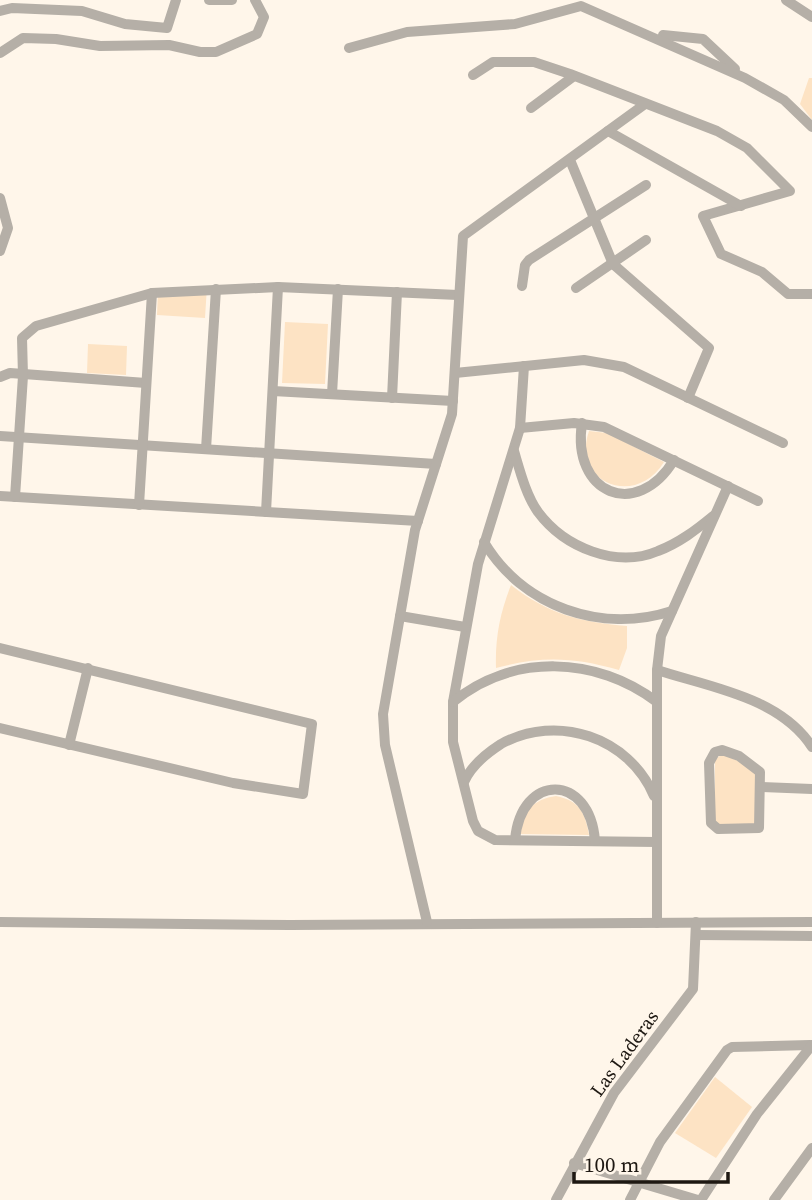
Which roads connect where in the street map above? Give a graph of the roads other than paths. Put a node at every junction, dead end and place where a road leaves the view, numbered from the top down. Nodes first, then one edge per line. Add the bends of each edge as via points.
1 (176, 0) edge
2 (209, 0) edge
3 (232, 0) edge
4 (255, 0) edge
5 (786, 0) edge
6 (0, 11) edge
7 (812, 17) edge
8 (646, 32) junction
9 (349, 48) dead end
10 (0, 53) edge
11 (473, 75) dead end
12 (573, 76) junction
13 (745, 78) junction
14 (645, 103) junction
15 (531, 108) dead end
16 (812, 127) edge
17 (608, 131) junction
18 (570, 160) junction
19 (646, 184) dead end
20 (0, 198) edge
21 (741, 206) junction
22 (593, 218) junction
23 (646, 240) dead end
24 (0, 251) edge
25 (612, 264) junction
26 (522, 286) dead end
27 (278, 287) junction
28 (576, 288) dead end
29 (216, 289) junction
30 (338, 289) junction
31 (397, 292) junction
32 (152, 293) junction
33 (458, 295) junction
34 (812, 295) edge
35 (524, 366) junction
36 (455, 373) junction
37 (23, 376) junction
38 (0, 377) edge
39 (146, 383) junction
40 (273, 391) junction
41 (332, 394) junction
42 (392, 398) junction
43 (688, 398) junction
44 (453, 401) junction
45 (582, 423) junction
46 (520, 428) junction
47 (0, 436) edge
48 (19, 438) junction
49 (783, 443) dead end
50 (142, 445) junction
51 (206, 449) junction
52 (514, 451) junction
53 (269, 454) junction
54 (674, 460) junction
55 (436, 464) junction
56 (728, 486) junction
57 (0, 496) edge
58 (15, 497) junction
59 (758, 501) dead end
60 (139, 505) junction
61 (266, 512) junction
62 (715, 514) junction
63 (418, 521) junction
64 (484, 542) junction
65 (672, 611) junction
66 (400, 616) junction
67 (466, 627) junction
68 (0, 648) edge
69 (88, 668) junction
70 (657, 670) junction
71 (453, 702) junction
72 (657, 702) junction
73 (0, 729) edge
74 (810, 738) edge
75 (69, 745) junction
76 (464, 782) junction
77 (760, 788) junction
78 (812, 789) edge
79 (656, 802) junction
80 (514, 841) junction
81 (595, 841) junction
82 (657, 842) junction
83 (0, 922) edge
84 (427, 922) junction
85 (696, 922) junction
86 (812, 922) edge
87 (657, 923) junction
88 (696, 935) junction
89 (812, 936) edge
90 (811, 1045) edge
91 (812, 1148) edge
92 (574, 1163) junction
93 (640, 1182) junction
94 (556, 1200) edge
95 (630, 1200) edge
96 (700, 1200) edge
97 (774, 1200) edge

1 - 6 street via 167,28 125,24 82,11
2 - 3 street
4 - 10 street via 264,17 257,34 216,52 169,45 100,46 23,38
5 - 7 street
8 - 9 street via 589,8 571,6 515,24 407,32
8 - 13 street
8 - 13 street via 704,39
11 - 12 street via 493,62 534,62
12 - 14 street
12 - 15 street
13 - 16 street via 784,100
14 - 17 street
14 - 21 street via 747,148 790,191
17 - 18 street
17 - 21 street
18 - 22 street
18 - 33 street via 466,233
19 - 22 street
20 - 24 street via 8,228
21 - 34 street via 703,216 722,254 762,272 788,294
22 - 25 street
22 - 26 street via 529,260
23 - 25 street
25 - 28 street
25 - 43 street via 709,348
27 - 29 street
27 - 30 street
27 - 40 street
29 - 32 street
29 - 51 street
30 - 31 street
30 - 41 street
31 - 33 street
31 - 42 street
32 - 37 street via 36,326 22,338
32 - 39 street
33 - 36 street
35 - 36 street
35 - 43 street via 599,360
35 - 46 street
36 - 44 street
37 - 38 street via 10,373
37 - 39 street
37 - 48 street
39 - 50 street
40 - 41 street
40 - 53 street
41 - 42 street
42 - 44 street
43 - 49 street
44 - 55 street
45 - 46 street
45 - 54 street via 614,430
45 - 54 street via 583,466 602,488 624,493 645,489
46 - 52 street
47 - 48 street
48 - 50 street
48 - 58 street
50 - 51 street
50 - 60 street
51 - 53 street
52 - 62 street via 537,511 560,536 590,552 623,558 656,553 687,537
52 - 64 street
53 - 55 street
53 - 61 street
54 - 56 street
55 - 63 street
56 - 59 street
56 - 62 street
57 - 58 street
58 - 60 street
60 - 61 street
61 - 63 street
62 - 65 street
63 - 66 street
64 - 65 street via 512,578 561,608 617,621 645,620
64 - 67 street
65 - 70 street via 661,636
66 - 67 street
66 - 84 street via 383,714 385,744
67 - 71 street
68 - 69 street
69 - 75 street
69 - 75 street via 312,724 303,794 233,783
70 - 72 street
70 - 74 street via 766,706
71 - 72 street via 469,688 495,677 523,668 552,666 608,675 634,685
71 - 76 street via 453,742
72 - 79 street
73 - 75 street
76 - 79 street via 489,752 517,735 550,729 584,733 615,748 640,770
76 - 80 street via 478,831 495,840
77 - 77 street via 759,828 713,828 709,763 715,752 722,750 752,763 760,772
77 - 78 street
79 - 82 street
80 - 81 street
80 - 81 street via 522,808 531,798 557,790 570,793 589,811
81 - 82 street
82 - 87 street
83 - 84 street
84 - 87 street
85 - 86 street
85 - 87 street
85 - 88 street, Las Laderas
88 - 89 street
88 - 92 street, Las Laderas via 693,989 614,1093
90 - 93 street via 727,1050 671,1126
90 - 96 street via 722,1163
91 - 97 street
92 - 93 street
92 - 94 street, Las Laderas
93 - 95 street
93 - 96 street

